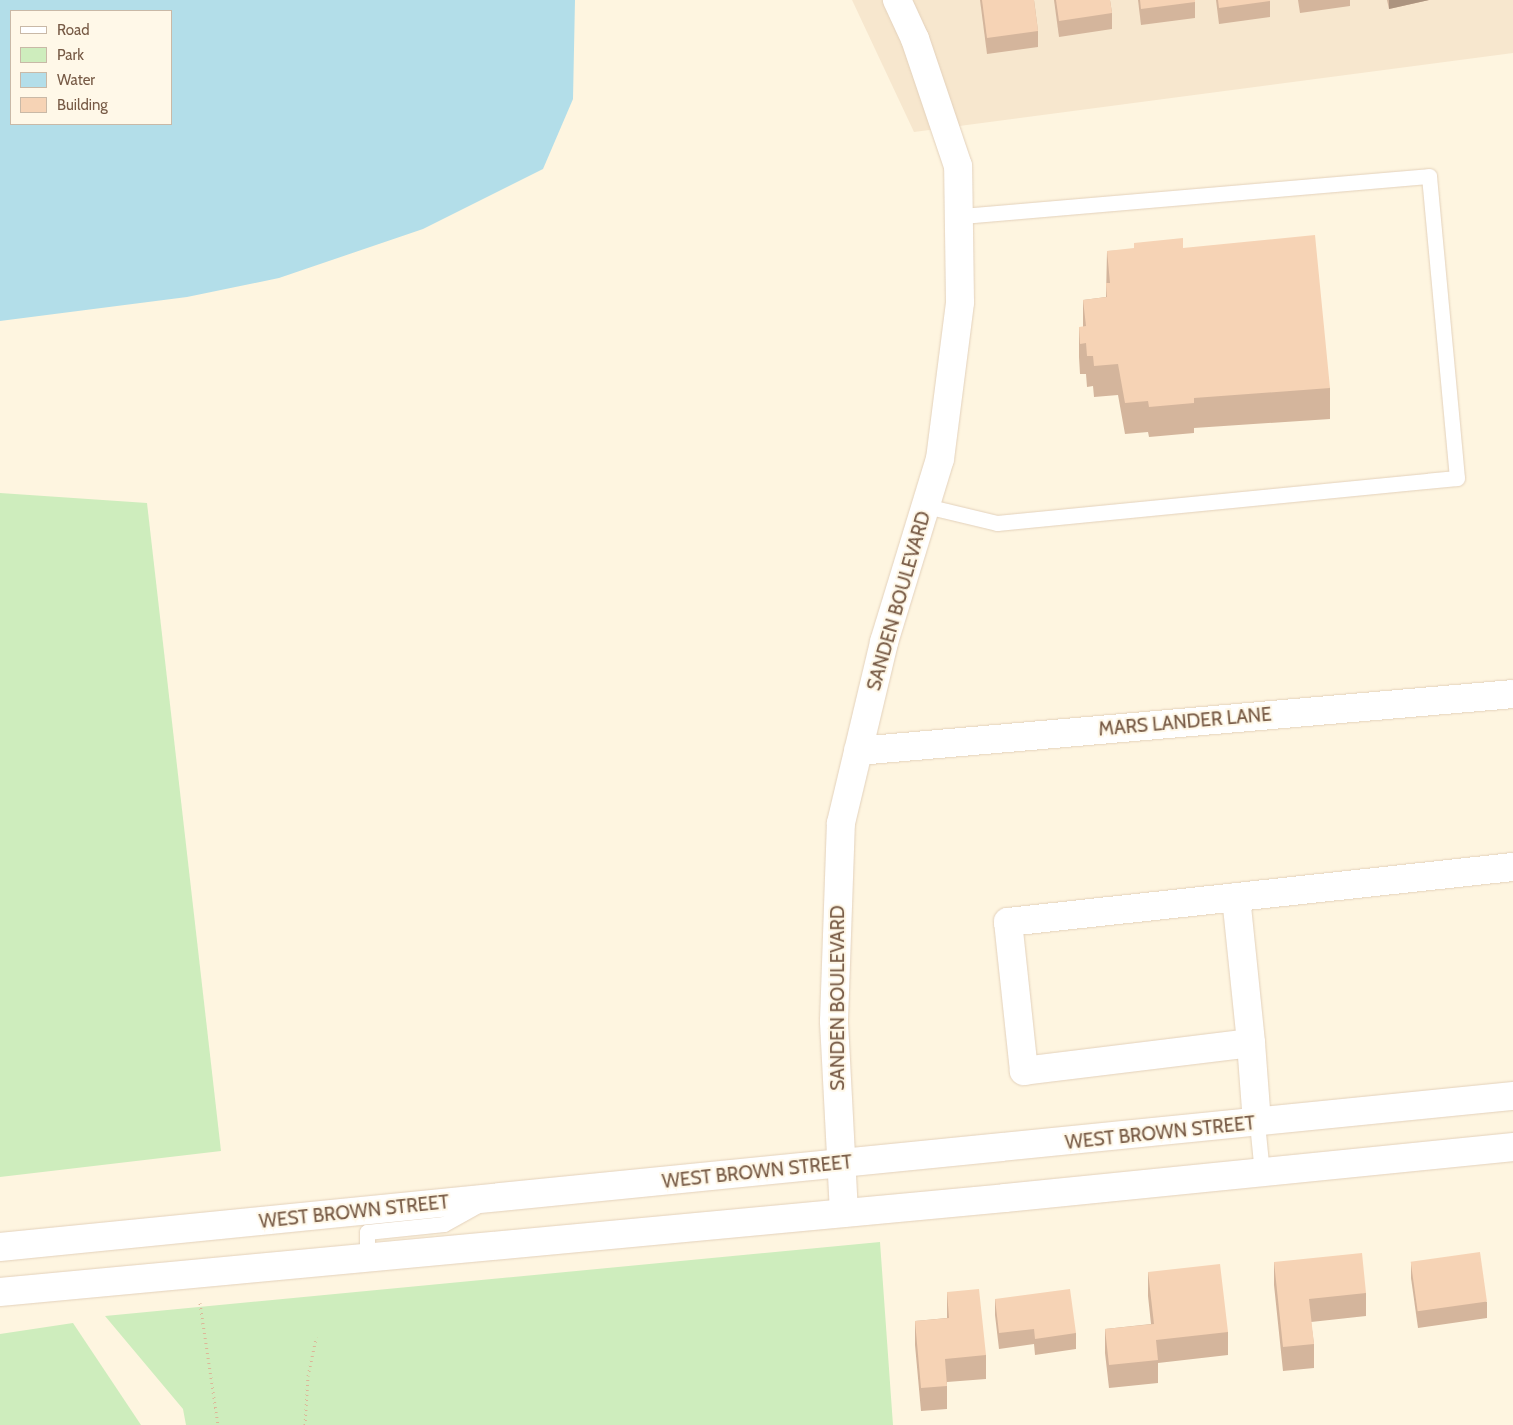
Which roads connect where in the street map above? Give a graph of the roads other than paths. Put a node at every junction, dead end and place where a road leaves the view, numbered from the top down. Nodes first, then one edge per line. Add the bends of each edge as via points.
1 (897, 0) edge
2 (961, 216) junction
3 (926, 506) junction
4 (1513, 694) edge
5 (858, 751) junction
6 (1513, 867) edge
7 (1236, 897) junction
8 (1250, 1043) junction
9 (1513, 1096) edge
10 (1257, 1123) junction
11 (1513, 1147) edge
12 (841, 1164) junction
13 (1262, 1173) junction
14 (488, 1199) junction
15 (844, 1213) junction
16 (0, 1246) edge
17 (366, 1257) junction
18 (0, 1292) edge

1 - 2 main road, SANDEN BOULEVARD via 915,39 958,166
2 - 3 main road, SANDEN BOULEVARD via 960,302 940,459
2 - 3 lane via 1429,176 1457,478 997,523
3 - 5 main road, SANDEN BOULEVARD via 884,642
4 - 5 main road, MARS LANDER LANE
5 - 12 main road, SANDEN BOULEVARD via 841,823 834,1021
6 - 7 main road
7 - 8 main road
7 - 8 main road via 1008,922 1024,1071
8 - 10 main road
9 - 10 main road, WEST BROWN STREET
10 - 12 main road, WEST BROWN STREET
10 - 13 lane
11 - 13 main road
12 - 14 main road, WEST BROWN STREET
12 - 15 main road, SANDEN BOULEVARD
13 - 15 main road
14 - 16 main road, WEST BROWN STREET
14 - 17 lane via 444,1224 367,1232
15 - 17 main road
17 - 18 main road

